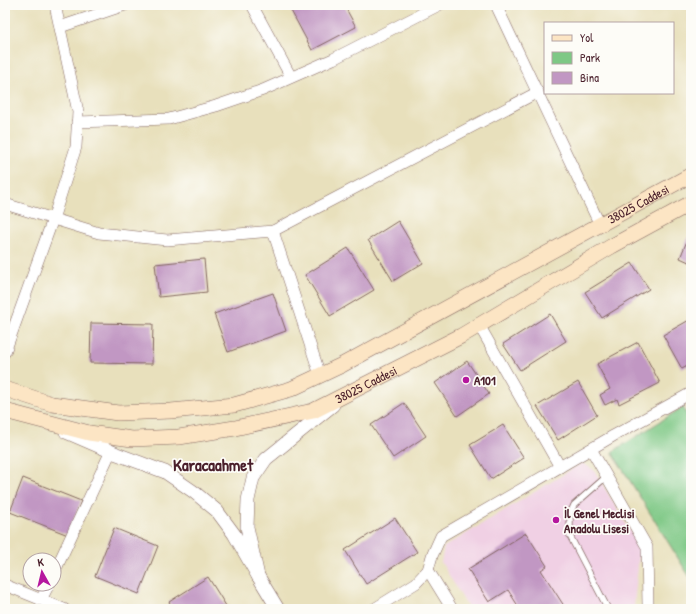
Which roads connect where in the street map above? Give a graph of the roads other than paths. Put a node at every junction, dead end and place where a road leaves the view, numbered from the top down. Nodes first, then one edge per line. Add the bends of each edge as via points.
1 (55, 5) edge
2 (125, 5) edge
3 (252, 5) edge
4 (439, 5) edge
5 (496, 5) edge
6 (60, 27) junction
7 (292, 77) junction
8 (538, 92) junction
9 (77, 122) junction
10 (691, 175) edge
11 (5, 204) edge
12 (690, 204) edge
13 (53, 219) junction
14 (600, 225) junction
15 (273, 231) junction
16 (479, 325) junction
17 (5, 352) edge
18 (320, 375) junction
19 (5, 389) edge
20 (346, 394) junction
21 (690, 398) edge
22 (5, 411) edge
23 (38, 420) junction
24 (591, 449) junction
25 (111, 451) junction
26 (560, 467) junction
27 (606, 476) junction
28 (62, 557) edge
29 (428, 570) junction
30 (258, 576) junction
31 (5, 586) edge
32 (45, 592) edge
33 (41, 600) junction
34 (64, 609) edge
35 (278, 609) edge
36 (374, 609) edge
37 (452, 609) edge
38 (608, 609) edge
39 (650, 609) edge

1 - 6 street
2 - 6 street
3 - 7 street
4 - 7 street
5 - 8 street
6 - 9 street via 78,112
7 - 9 street via 263,90 169,119
8 - 14 street
8 - 15 street
9 - 13 street via 76,147
10 - 14 main road, 38025 Caddesi
11 - 13 street
12 - 16 main road, 38025 Caddesi via 612,246
13 - 15 street via 99,233 167,240
13 - 17 street
14 - 18 main road, 38025 Caddesi
15 - 18 street
16 - 20 main road, 38025 Caddesi
16 - 26 street
18 - 19 main road, 38025 Caddesi via 291,389 234,405 171,411 118,412 52,404
20 - 23 main road, 38025 Caddesi via 313,411 178,437 132,439 89,433
20 - 30 street via 266,459 253,478 248,500 247,527
21 - 24 street
22 - 23 main road, 38025 Caddesi
23 - 25 street
24 - 26 street
24 - 27 street
25 - 28 street
25 - 30 street via 165,472 217,511 234,534
26 - 29 street via 441,536
27 - 38 lane via 574,505 570,514 570,536
27 - 39 street via 647,547
29 - 36 street via 416,583
29 - 37 street
30 - 35 street
31 - 33 street
32 - 33 street
33 - 34 street

